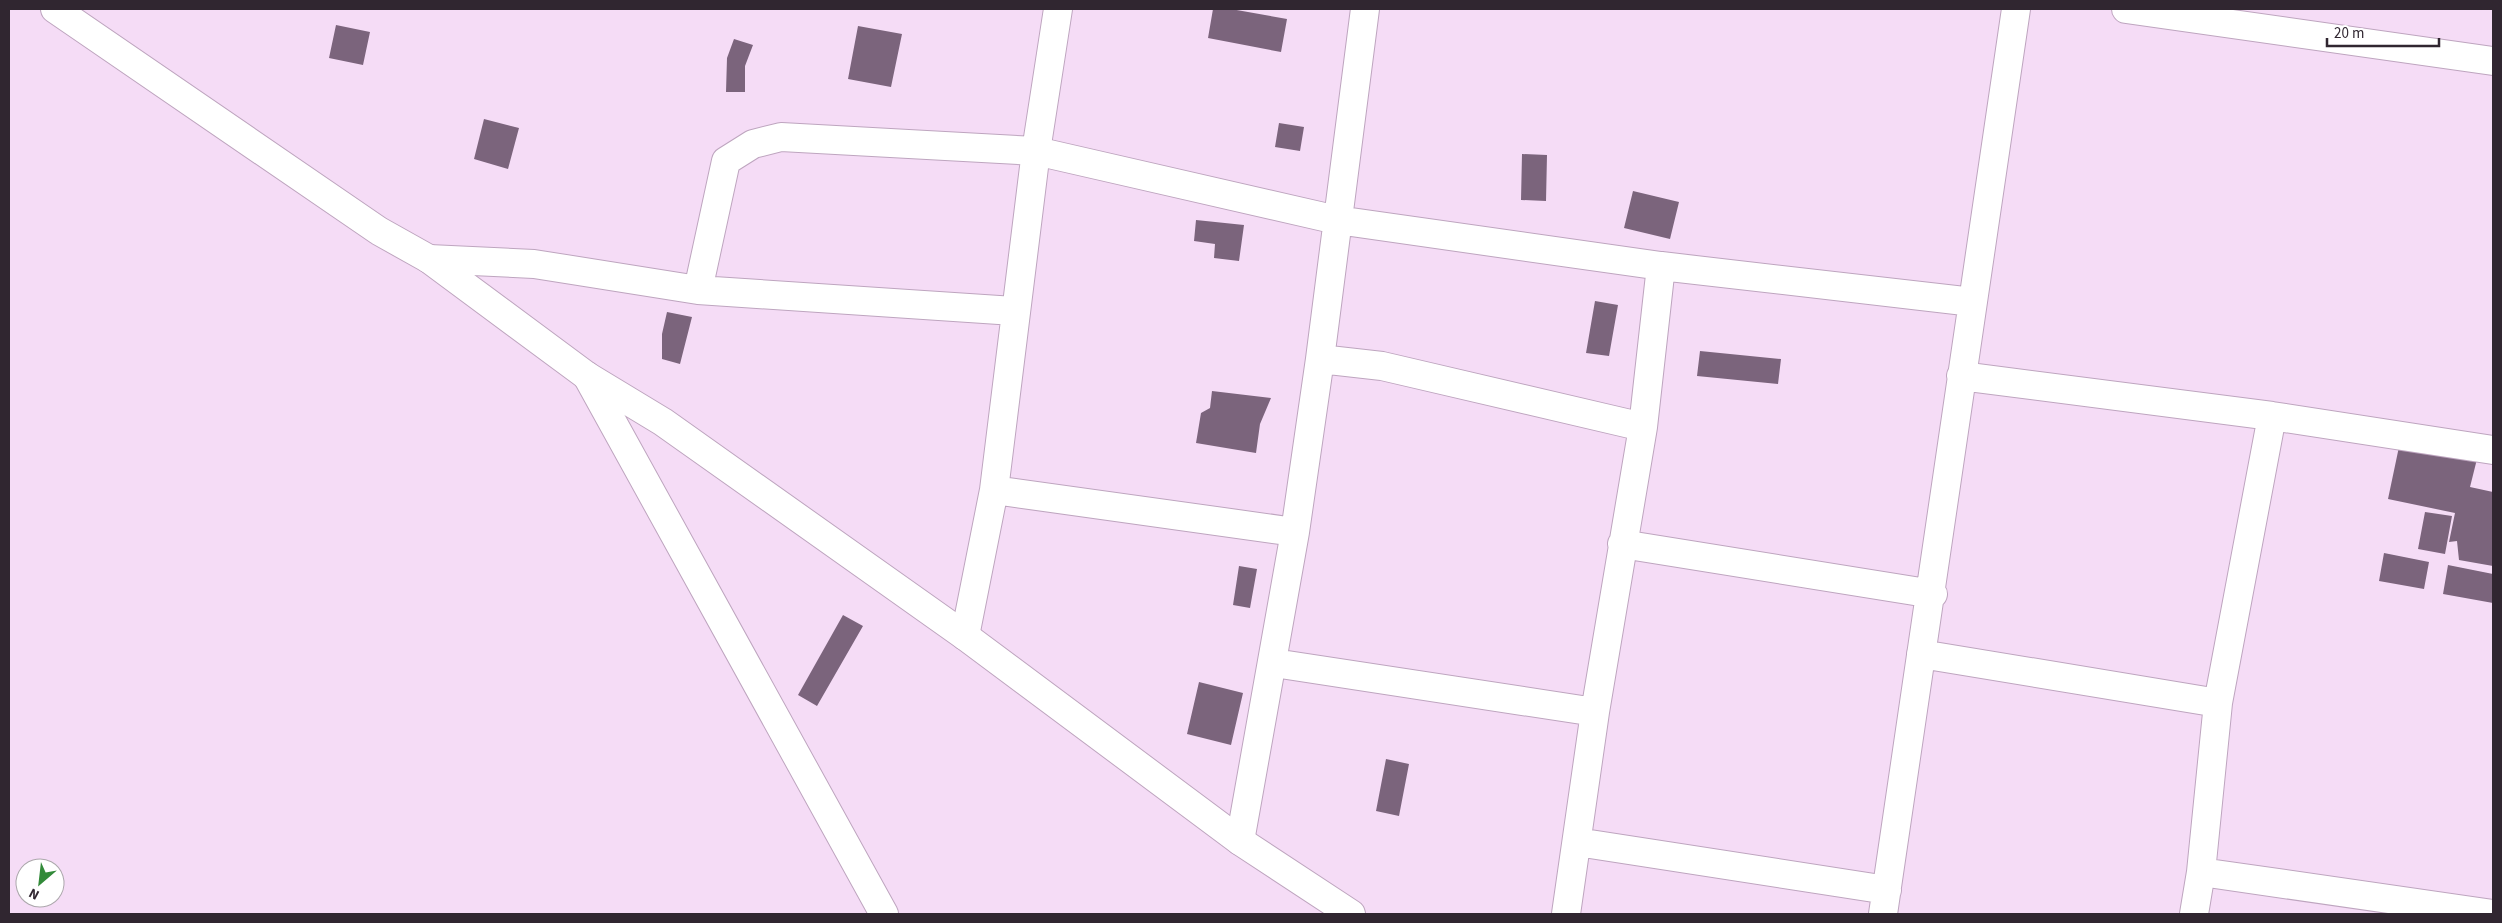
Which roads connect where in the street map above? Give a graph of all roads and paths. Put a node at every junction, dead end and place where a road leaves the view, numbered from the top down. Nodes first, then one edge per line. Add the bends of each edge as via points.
1 (55, 9) edge
2 (1058, 9) edge
3 (1365, 9) edge
4 (2016, 9) edge
5 (2126, 9) edge
6 (2493, 61) edge
7 (1036, 150) junction
8 (1337, 220) junction
9 (429, 259) junction
10 (1661, 266) junction
11 (698, 290) junction
12 (1973, 302) junction
13 (1014, 311) junction
14 (1320, 359) junction
15 (587, 376) junction
16 (1961, 376) junction
17 (2272, 416) junction
18 (1643, 427) junction
19 (2493, 450) edge
20 (994, 490) junction
21 (1295, 532) junction
22 (1622, 544) junction
23 (1932, 594) junction
24 (965, 636) junction
25 (1921, 654) junction
26 (1274, 663) junction
27 (2218, 703) junction
28 (1595, 712) junction
29 (1240, 841) junction
30 (1577, 842) junction
31 (2201, 872) junction
32 (1885, 902) edge
33 (884, 914) edge
34 (1352, 914) edge
35 (1566, 914) edge
36 (2194, 914) edge
37 (2493, 914) edge

1 - 9 street via 379,230
2 - 7 street
3 - 8 street
4 - 12 street
5 - 6 street
7 - 8 street
7 - 11 street via 781,136 753,144 726,161
7 - 13 street
8 - 10 street
8 - 14 street
9 - 11 street via 534,264
9 - 15 street
10 - 12 street
10 - 18 street
11 - 13 street
12 - 16 street
13 - 20 street
14 - 18 street via 1382,366
14 - 21 street
15 - 24 street via 663,422
15 - 33 street
16 - 17 street
16 - 23 street
17 - 19 street
17 - 27 street
18 - 22 street
20 - 21 street
20 - 24 street
21 - 26 street
22 - 23 street
22 - 28 street
23 - 25 street
24 - 29 street
25 - 27 street
25 - 32 street
26 - 28 street
26 - 29 street
27 - 31 street
28 - 30 street
29 - 34 street
30 - 32 street
30 - 35 street
31 - 36 street
31 - 37 street

